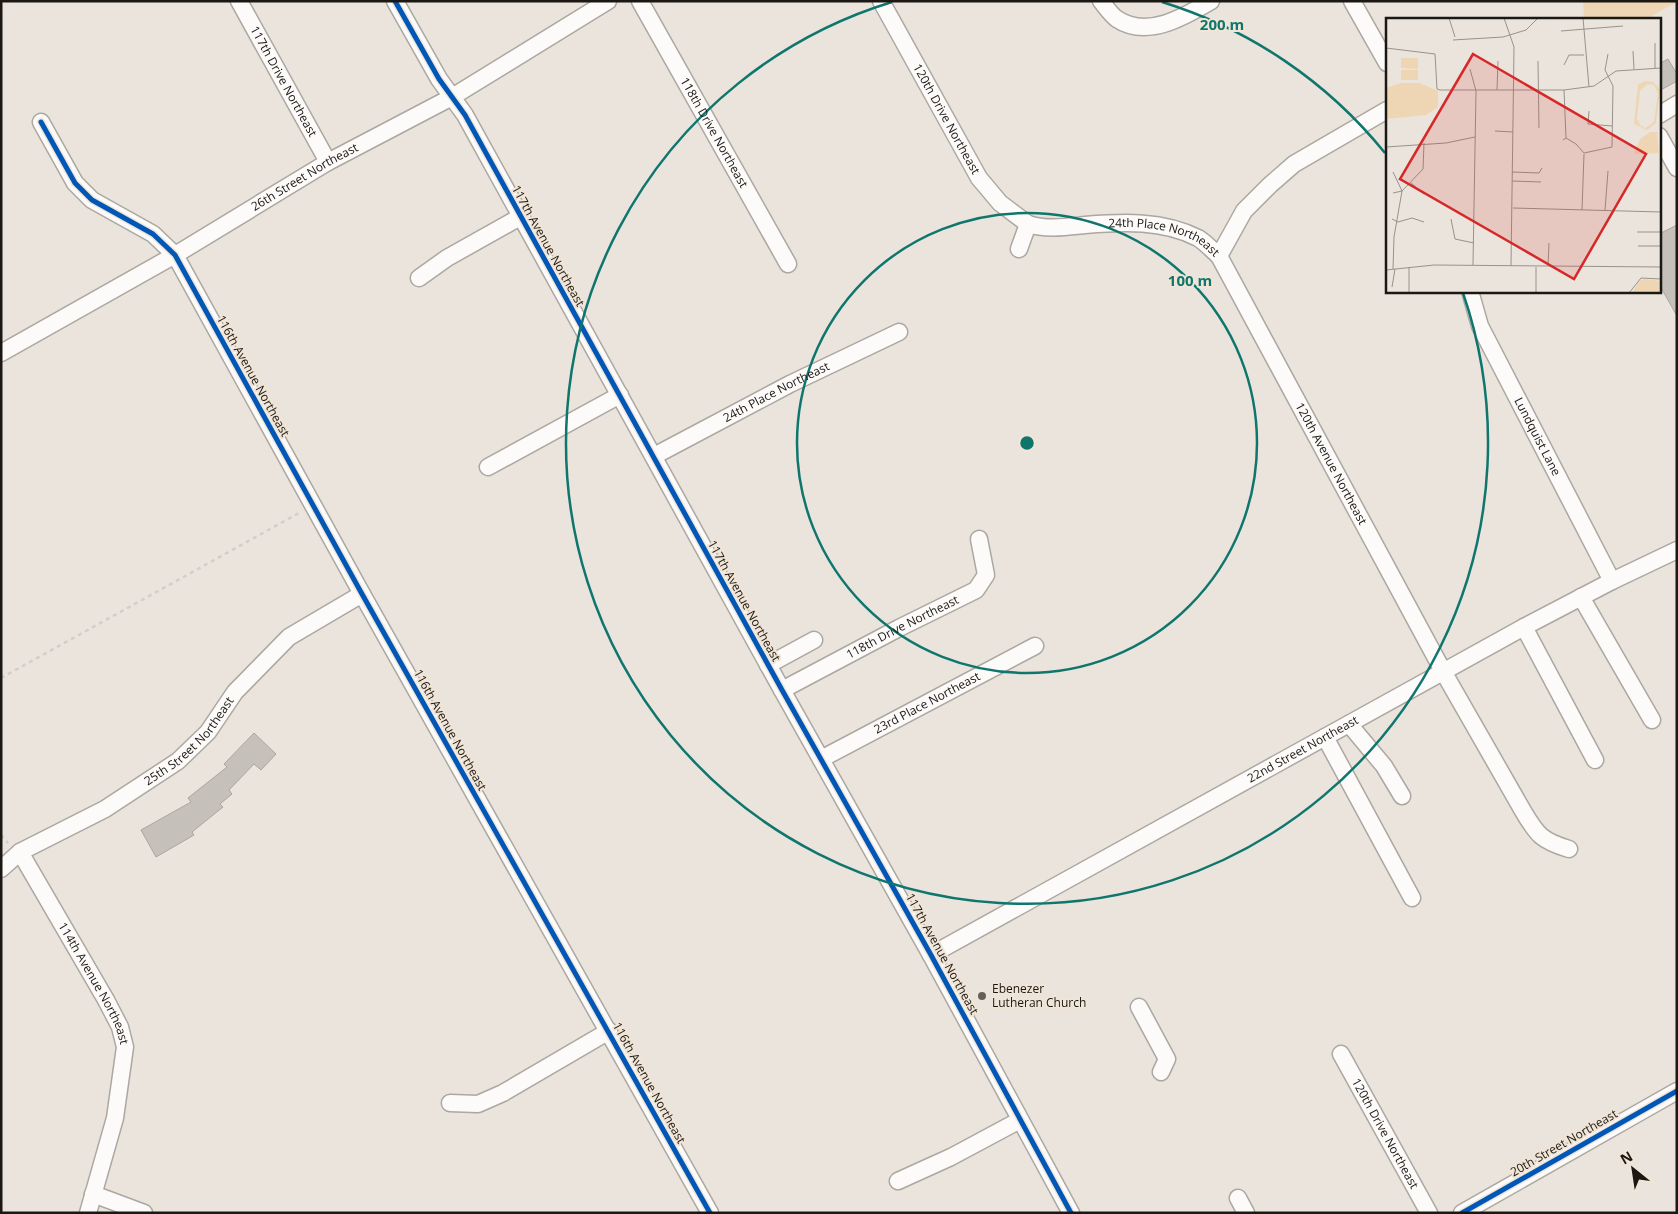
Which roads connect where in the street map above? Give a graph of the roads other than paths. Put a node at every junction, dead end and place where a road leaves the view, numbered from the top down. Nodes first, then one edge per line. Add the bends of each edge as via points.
1 (239, 1) edge
2 (395, 1) edge
3 (608, 1) edge
4 (640, 1) edge
5 (881, 1) edge
6 (1101, 1) edge
7 (1212, 1) edge
8 (1352, 1) edge
9 (1386, 61) edge
10 (452, 97) junction
11 (1677, 104) edge
12 (1386, 111) edge
13 (1660, 114) edge
14 (41, 122) dead end
15 (1660, 138) edge
16 (328, 162) junction
17 (1677, 168) edge
18 (520, 217) junction
19 (1028, 224) junction
20 (1019, 248) dead end
21 (175, 255) junction
22 (1219, 256) junction
23 (788, 264) dead end
24 (419, 278) dead end
25 (1470, 292) edge
26 (899, 332) dead end
27 (1, 353) edge
28 (620, 395) junction
29 (654, 456) junction
30 (488, 467) dead end
31 (979, 539) dead end
32 (1677, 550) edge
33 (1612, 580) junction
34 (362, 594) junction
35 (1581, 597) junction
36 (1524, 628) junction
37 (814, 640) dead end
38 (1035, 646) dead end
39 (768, 665) junction
40 (1444, 673) junction
41 (782, 690) junction
42 (1652, 720) dead end
43 (1349, 724) junction
44 (1325, 738) junction
45 (821, 759) junction
46 (1595, 760) dead end
47 (1402, 796) dead end
48 (1569, 849) dead end
49 (20, 852) junction
50 (1, 869) edge
51 (1412, 898) dead end
52 (931, 955) junction
53 (1140, 1007) dead end
54 (608, 1031) junction
55 (1341, 1054) dead end
56 (1161, 1072) dead end
57 (1677, 1091) edge
58 (450, 1103) dead end
59 (1021, 1115) junction
60 (898, 1181) dead end
61 (93, 1194) junction
62 (1238, 1198) dead end
63 (88, 1213) edge
64 (144, 1213) edge
65 (710, 1213) edge
66 (1071, 1213) edge
67 (1246, 1213) edge
68 (1429, 1213) edge
69 (1462, 1213) edge

1 - 16 street, 117th Drive Northeast
2 - 10 street, 117th Avenue Northeast
3 - 10 street, 26th Street Northeast
4 - 23 street, 118th Drive Northeast
5 - 19 street, 120th Drive Northeast via 979,178 1000,203
6 - 7 street via 1115,18 1131,27 1181,19
8 - 9 street
10 - 16 street, 26th Street Northeast
10 - 18 street, 117th Avenue Northeast
11 - 13 street
12 - 22 street, 24th Place Northeast via 1294,164 1244,211
14 - 21 street, 116th Avenue Northeast via 75,183 92,200 153,234
15 - 17 street
16 - 21 street, 26th Street Northeast
18 - 24 street, 117th Avenue Northeast via 447,258
18 - 28 street, 117th Avenue Northeast
19 - 20 street
19 - 22 street, 24th Place Northeast via 1056,228 1124,222 1168,227 1199,239
21 - 27 street, 26th Street Northeast
21 - 34 street, 116th Avenue Northeast
22 - 40 street, 120th Avenue Northeast
25 - 33 street, Lundquist Lane via 1480,326
26 - 29 street, 24th Place Northeast via 790,384
28 - 29 street, 117th Avenue Northeast
28 - 30 street
29 - 39 street, 117th Avenue Northeast
31 - 41 street, 118th Drive Northeast via 986,575 976,590
32 - 33 street, 22nd Street Northeast
33 - 35 street, 22nd Street Northeast
34 - 49 street, 25th Street Northeast via 289,637 235,692 208,732 178,761 105,809
34 - 54 street, 116th Avenue Northeast
35 - 36 street, 22nd Street Northeast
35 - 42 street
36 - 40 street, 22nd Street Northeast
36 - 46 street
37 - 39 street
38 - 45 street, 23rd Place Northeast
39 - 41 street, 117th Avenue Northeast
40 - 43 street, 22nd Street Northeast
40 - 48 street, 120th Avenue Northeast via 1536,834
41 - 45 street, 117th Avenue Northeast
43 - 44 street, 22nd Street Northeast
43 - 47 street via 1384,766
44 - 51 street
44 - 52 street, 22nd Street Northeast via 1069,884
45 - 52 street, 117th Avenue Northeast
49 - 50 street, 25th Street Northeast
49 - 61 street, 114th Avenue Northeast via 106,1000 125,1047 115,1118
52 - 59 street, 117th Avenue Northeast
53 - 56 street via 1167,1059
54 - 58 street via 503,1093 478,1104
54 - 65 street, 116th Avenue Northeast
55 - 68 street, 120th Drive Northeast
57 - 69 street, 20th Street Northeast
59 - 60 street via 952,1157
59 - 66 street, 117th Avenue Northeast via 1038,1140
61 - 63 street, 114th Avenue Northeast
61 - 64 street
62 - 67 street

